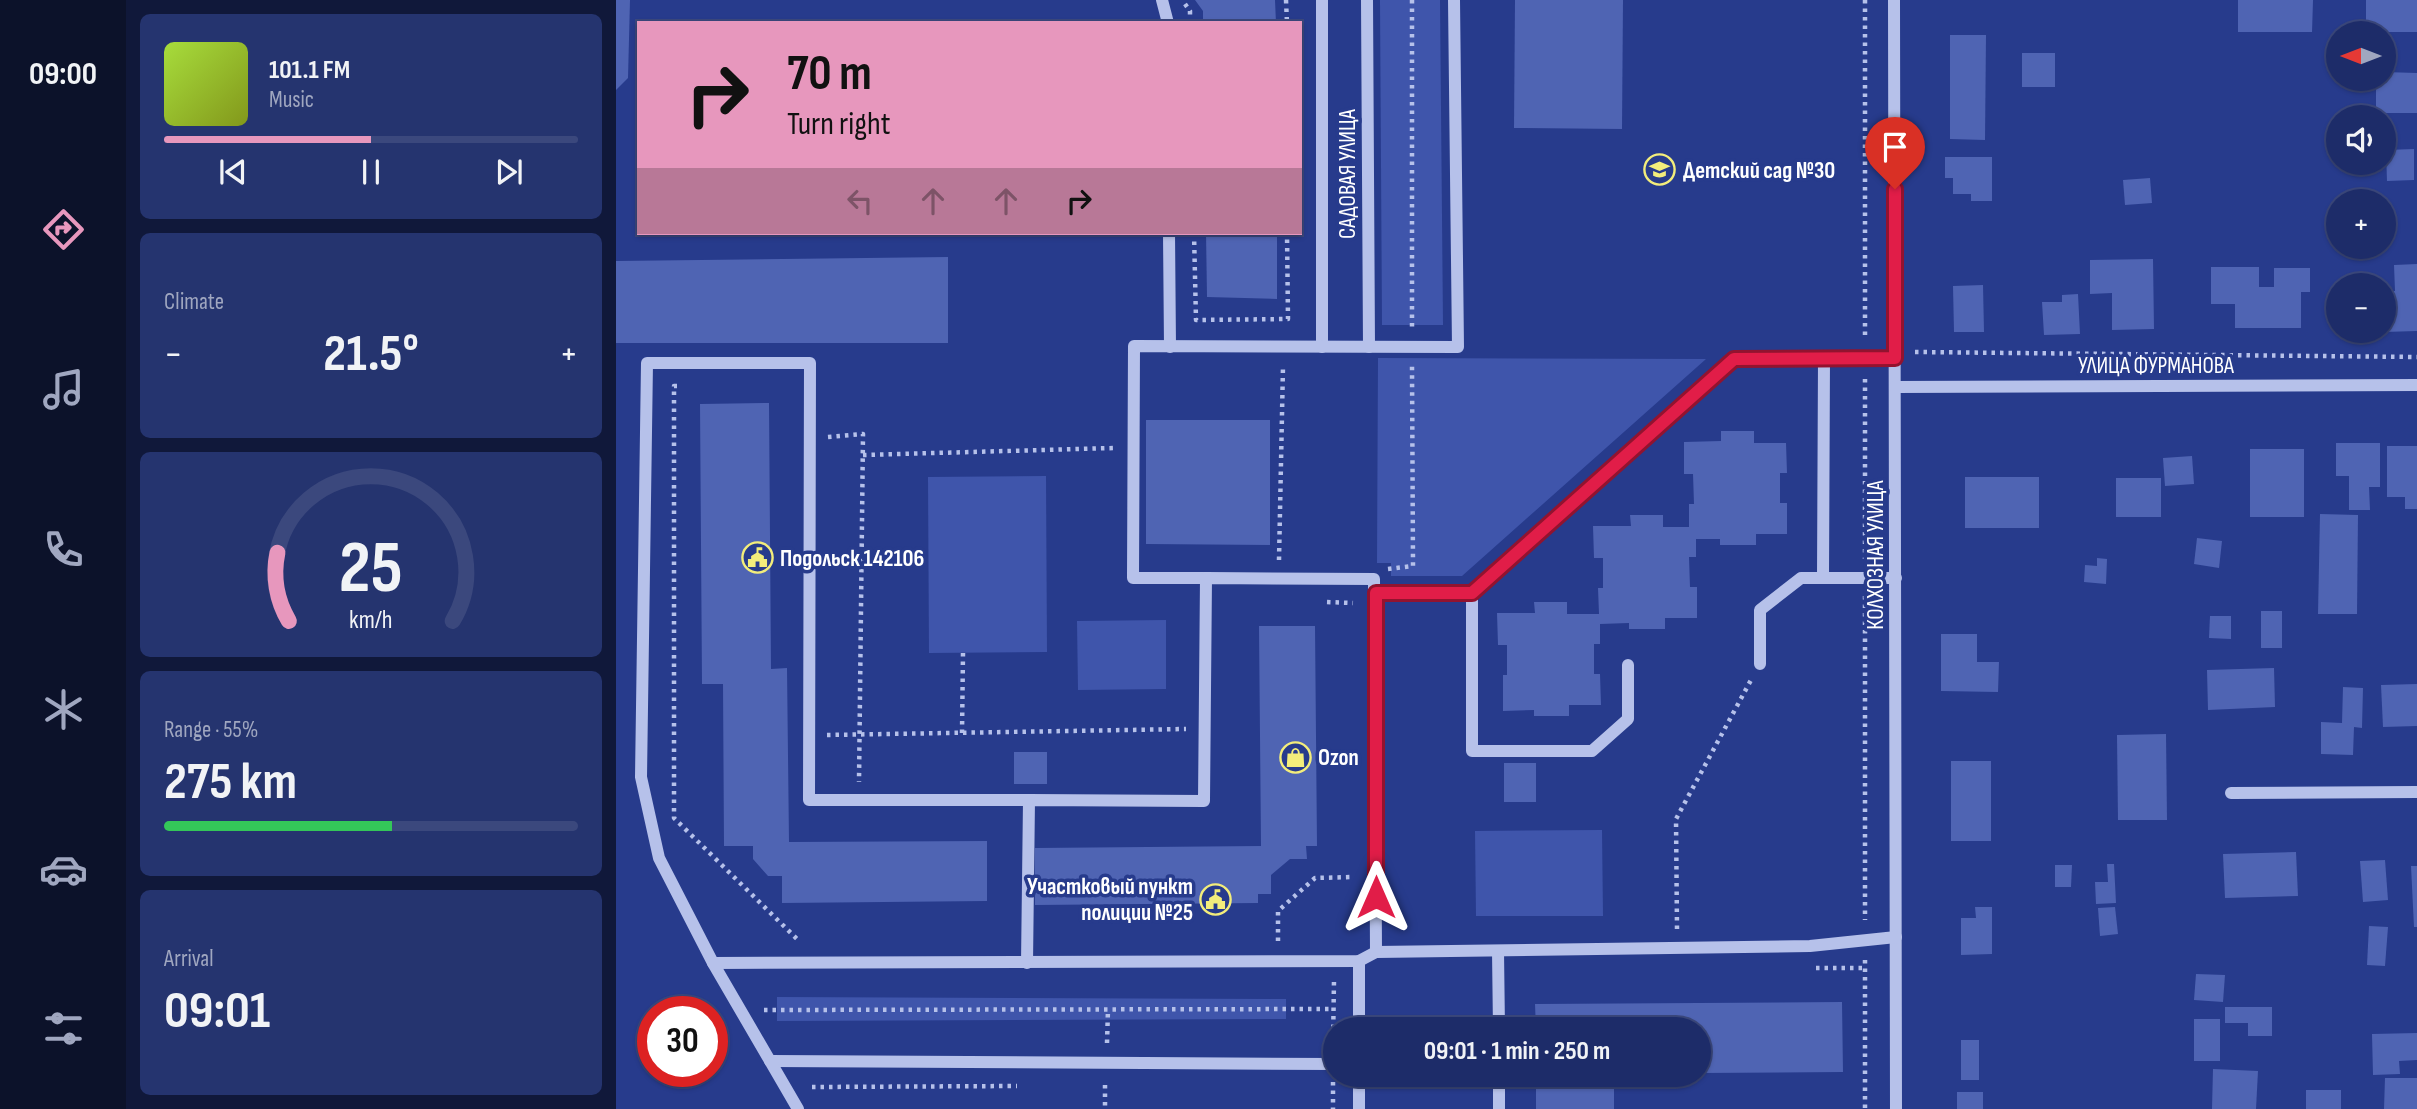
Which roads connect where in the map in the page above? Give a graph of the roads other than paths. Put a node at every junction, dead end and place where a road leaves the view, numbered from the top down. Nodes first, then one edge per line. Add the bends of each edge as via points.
1 (1162, 0) edge
2 (1322, 0) edge
3 (1367, 0) edge
4 (1454, 0) edge
5 (1895, 0) edge
6 (1167, 21) edge
7 (1169, 235) edge
8 (1170, 347) junction
9 (1369, 347) junction
10 (1322, 348) junction
11 (1895, 358) junction
12 (1824, 359) junction
13 (2417, 385) edge
14 (1895, 387) junction
15 (1206, 578) junction
16 (1824, 578) junction
17 (1896, 578) junction
18 (1376, 593) junction
19 (1472, 593) junction
20 (1760, 664) road end
21 (1628, 665) dead end
22 (2417, 792) edge
23 (2231, 793) dead end
24 (1029, 800) junction
25 (1896, 937) junction
26 (1499, 951) junction
27 (1376, 952) junction
28 (1359, 961) junction
29 (1027, 962) junction
30 (713, 963) junction
31 (1359, 1017) edge
32 (1499, 1017) edge
33 (770, 1061) junction
34 (1323, 1064) edge
35 (1359, 1087) edge
36 (1499, 1087) edge
37 (798, 1109) edge
38 (1359, 1109) edge
39 (1499, 1109) edge
40 (1896, 1109) edge

1 - 6 street
2 - 10 street
3 - 9 street, САДОВАЯ УЛИЦА
4 - 9 street via 1458,347
5 - 11 street, КОЛХОЗНАЯ УЛИЦА
7 - 8 street
8 - 10 street
8 - 15 street via 1134,346 1133,578
9 - 10 street
11 - 12 street
11 - 14 street, КОЛХОЗНАЯ УЛИЦА
12 - 16 street
12 - 19 street via 1734,359
13 - 14 street, УЛИЦА ФУРМАНОВА
14 - 17 street, КОЛХОЗНАЯ УЛИЦА
15 - 18 street via 1374,579
15 - 24 street via 1204,801
16 - 17 street
16 - 20 street via 1801,578 1760,610
17 - 25 street, КОЛХОЗНАЯ УЛИЦА
18 - 19 street
18 - 27 street
19 - 21 street via 1472,751 1592,751 1628,719
22 - 23 street
24 - 29 street
24 - 30 street via 808,800 810,363 647,363 641,777 659,858
25 - 26 street via 1810,946
25 - 40 street, КОЛХОЗНАЯ УЛИЦА
26 - 27 street
26 - 32 street
27 - 28 street
28 - 29 street
28 - 31 street
29 - 30 street
30 - 33 street
33 - 34 street
33 - 37 street
35 - 38 street
36 - 39 street

